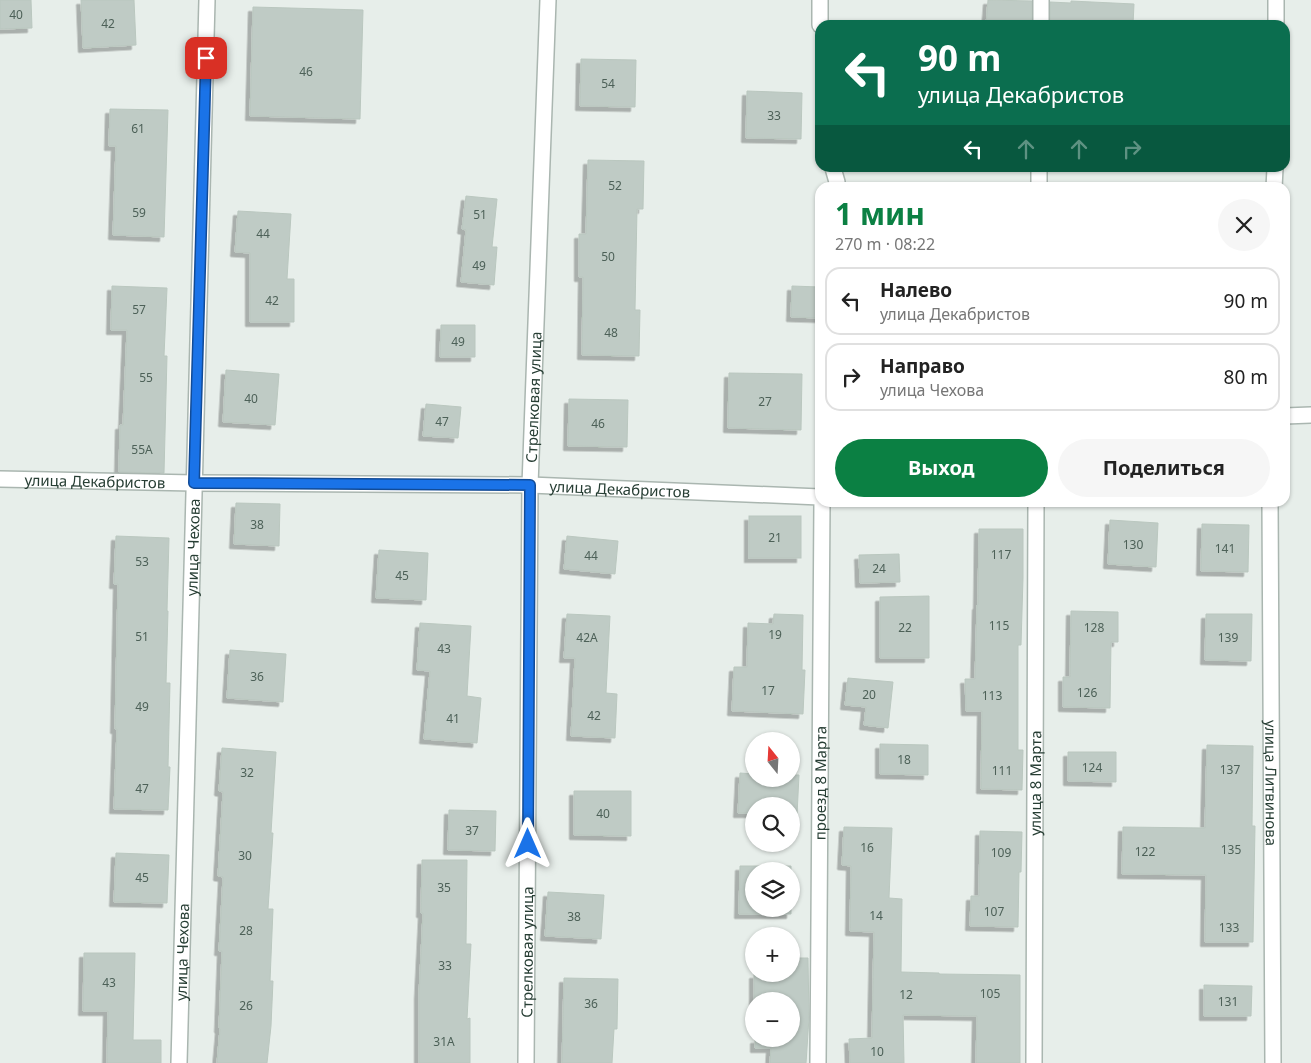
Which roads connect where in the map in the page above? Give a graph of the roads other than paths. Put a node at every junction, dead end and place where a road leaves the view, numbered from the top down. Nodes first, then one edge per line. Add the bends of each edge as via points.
1 (208, 0) edge
2 (548, 0) edge
3 (820, 0) edge
4 (1041, 0) edge
5 (1276, 0) edge
6 (820, 20) edge
7 (1041, 20) edge
8 (1276, 20) edge
9 (1311, 415) edge
10 (1290, 416) edge
11 (0, 479) edge
12 (194, 483) junction
13 (530, 485) junction
14 (815, 497) edge
15 (822, 507) edge
16 (1036, 507) edge
17 (1270, 507) edge
18 (179, 1063) edge
19 (526, 1063) edge
20 (818, 1063) edge
21 (1034, 1063) edge
22 (1273, 1063) edge

1 - 12 street, улица Чехова
2 - 13 street, Стрелковая улица
3 - 6 street
4 - 7 street
5 - 8 street
9 - 10 street
11 - 12 street, улица Декабристов
12 - 13 street, улица Декабристов
12 - 18 street, улица Чехова
13 - 14 street, улица Декабристов
13 - 19 street, Стрелковая улица
15 - 20 street, проезд 8 Марта
16 - 21 street, улица 8 Марта
17 - 22 street, улица Литвинова

